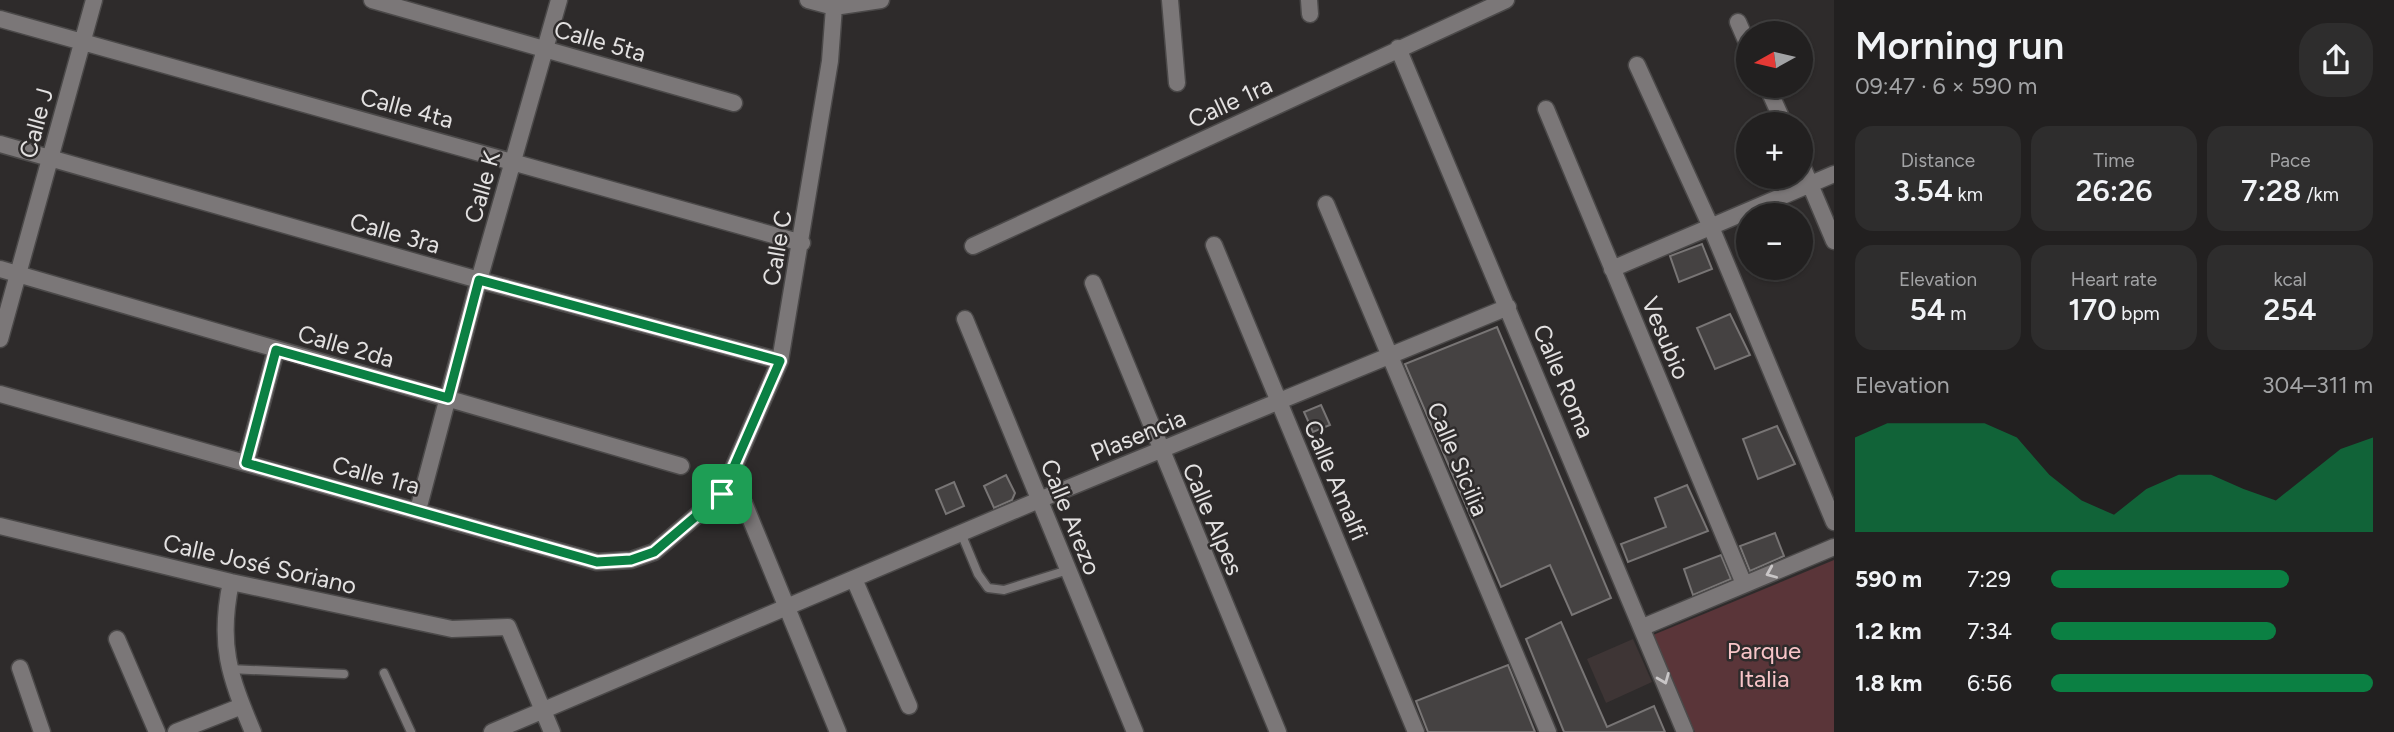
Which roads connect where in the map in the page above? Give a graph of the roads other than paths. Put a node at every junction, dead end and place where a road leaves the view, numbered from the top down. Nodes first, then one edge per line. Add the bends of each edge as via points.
1 (94, 0) edge
2 (372, 0) edge
3 (559, 0) edge
4 (808, 0) edge
5 (881, 0) edge
6 (1170, 0) edge
7 (1506, 0) edge
8 (833, 4) edge
9 (0, 19) edge
10 (82, 42) junction
11 (1398, 48) junction
12 (545, 49) junction
13 (1637, 65) dead end
14 (1177, 83) dead end
15 (734, 103) dead end
16 (1546, 109) dead end
17 (0, 144) edge
18 (50, 159) junction
19 (513, 160) junction
20 (1834, 174) edge
21 (1813, 183) edge
22 (1798, 189) edge
23 (1812, 189) edge
24 (1326, 205) dead end
25 (1711, 227) junction
26 (1834, 241) edge
27 (802, 243) junction
28 (1214, 245) dead end
29 (973, 246) dead end
30 (0, 269) edge
31 (1612, 269) junction
32 (19, 274) junction
33 (479, 280) junction
34 (1093, 283) dead end
35 (1508, 307) junction
36 (965, 319) dead end
37 (0, 339) edge
38 (276, 350) junction
39 (1390, 356) junction
40 (780, 361) junction
41 (0, 394) edge
42 (448, 398) junction
43 (1279, 401) junction
44 (1160, 450) junction
45 (246, 463) junction
46 (681, 466) dead end
47 (722, 494) junction
48 (1039, 500) junction
49 (418, 510) junction
50 (1834, 522) edge
51 (0, 526) edge
52 (961, 533) junction
53 (1834, 547) edge
54 (1068, 570) junction
55 (854, 579) junction
56 (231, 582) junction
57 (1744, 584) junction
58 (786, 609) junction
59 (1643, 627) junction
60 (117, 639) dead end
61 (20, 668) dead end
62 (229, 669) junction
63 (384, 673) dead end
64 (344, 674) dead end
65 (242, 706) junction
66 (909, 706) dead end
67 (542, 710) junction
68 (42, 732) edge
69 (157, 732) edge
70 (177, 732) edge
71 (253, 732) edge
72 (411, 732) edge
73 (492, 732) edge
74 (552, 732) edge
75 (838, 732) edge
76 (1135, 732) edge
77 (1278, 732) edge
78 (1416, 732) edge
79 (1548, 732) edge
80 (1685, 732) edge

1 - 10 street, Calle J
2 - 12 street, Calle 5ta
3 - 12 street, Calle K
4 - 8 street
5 - 8 street
6 - 14 street
7 - 11 street, Calle 1ra
8 - 27 street, Calle C via 830,61
9 - 10 street, Calle 4ta
10 - 18 street, Calle J
10 - 19 street, Calle 4ta
11 - 29 street, Calle 1ra
11 - 35 street, Calle Roma
12 - 15 street, Calle 5ta
12 - 19 street, Calle K
13 - 25 street
16 - 31 street, Vesubio
17 - 18 street, Calle 3ra
18 - 32 street, Calle J
18 - 33 street, Calle 3ra
19 - 27 street, Calle 4ta
19 - 33 street, Calle K
20 - 21 street
22 - 25 street
23 - 26 street
24 - 39 street, Calle Sicilia
25 - 31 street
25 - 50 street
27 - 40 street, Calle C
28 - 43 street, Calle Amalfi
30 - 32 street, Calle 2da
31 - 57 street, Vesubio
32 - 37 street, Calle J
32 - 38 street, Calle 2da
33 - 40 street, Calle 3ra
33 - 42 street, Calle K
34 - 44 street, Calle Alpes
35 - 39 street, Plasencia
35 - 59 street, Calle Roma
36 - 48 street, Calle Arezo
38 - 42 street, Calle 2da
38 - 45 street
39 - 43 street, Plasencia
39 - 79 street, Calle Sicilia
40 - 47 street, Calle C
41 - 45 street, Calle 1ra
42 - 46 street, Calle 2da
42 - 49 street, Calle K
43 - 44 street, Plasencia
43 - 78 street, Calle Amalfi
44 - 48 street, Plasencia
44 - 77 street, Calle Alpes
45 - 49 street, Calle 1ra
47 - 49 street, Calle 1ra via 654,552 631,560 597,562
47 - 58 street via 744,503
48 - 52 street, Plasencia
48 - 54 street, Calle Arezo
51 - 56 street, Calle José Soriano
52 - 54 lane via 988,588 1004,590
52 - 55 street, Plasencia
53 -> 57 street
54 - 76 street, Calle Arezo
55 - 58 street, Plasencia
55 - 66 street
56 - 62 street via 223,636
56 - 67 street, Calle José Soriano via 452,629 503,626 512,630
57 - 59 street
58 - 67 street, Plasencia
58 - 75 street
59 -> 80 street, Calle Roma
60 - 69 street
61 - 68 street
62 - 64 lane
62 - 65 street
63 - 72 lane
65 - 70 street
65 - 71 street
67 - 73 street, Plasencia
67 - 74 street

